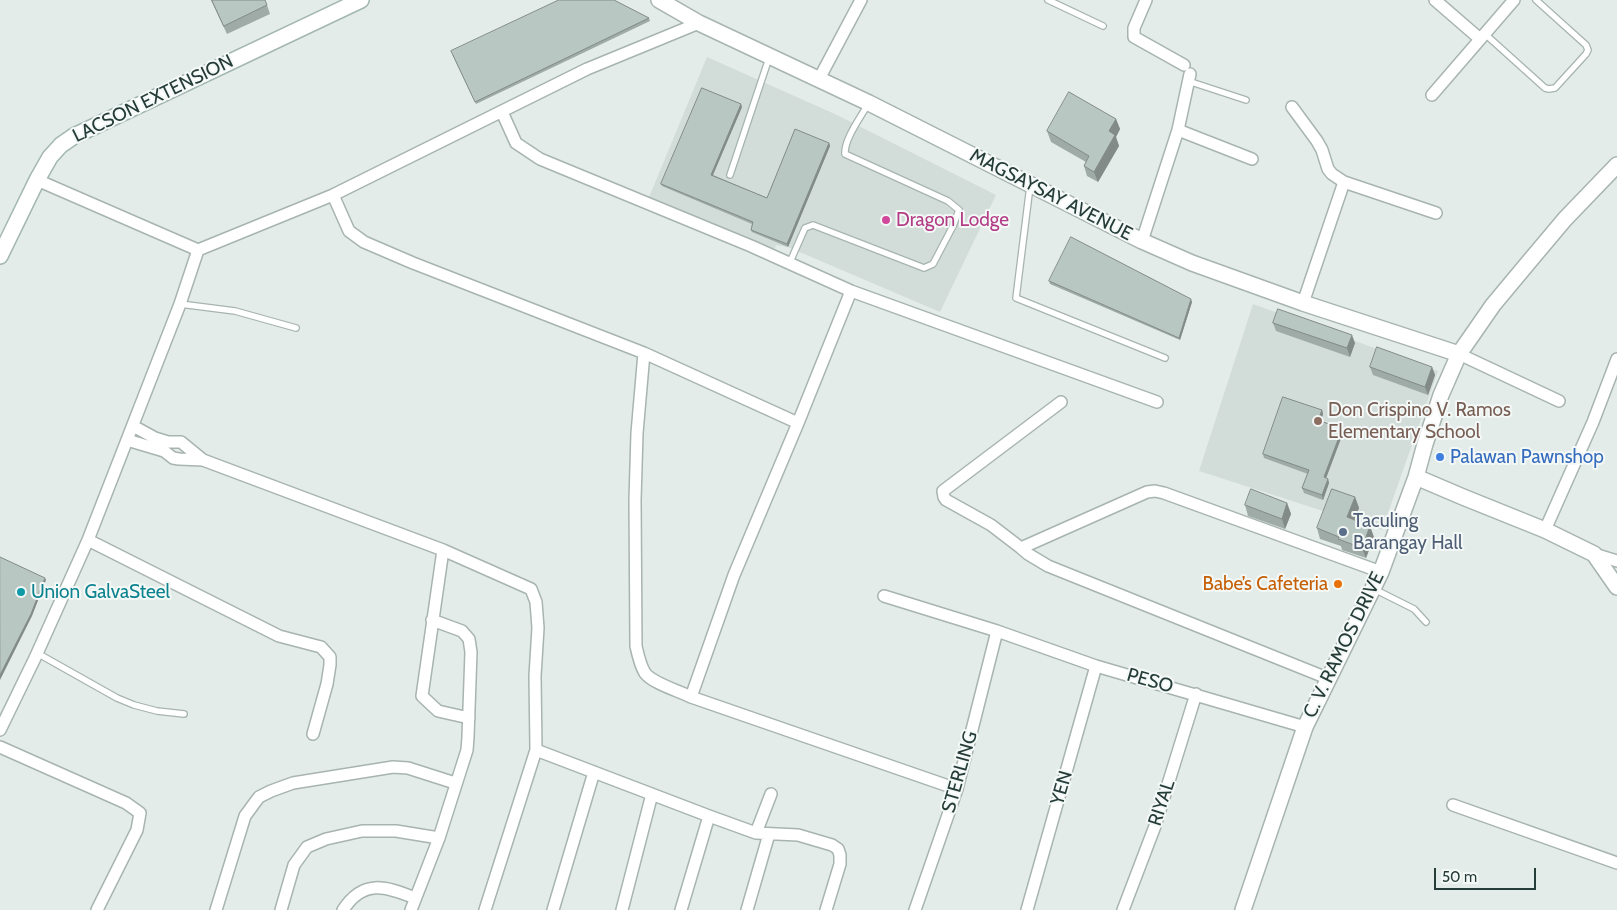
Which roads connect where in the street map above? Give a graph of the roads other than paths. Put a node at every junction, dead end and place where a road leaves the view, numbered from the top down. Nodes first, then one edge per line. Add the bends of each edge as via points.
1 (361, 0) edge
2 (861, 0) edge
3 (1048, 0) edge
4 (1146, 0) edge
5 (1435, 0) edge
6 (1514, 0) edge
7 (1536, 0) edge
8 (662, 1) edge
9 (699, 23) junction
10 (1103, 26) dead end
11 (1483, 36) junction
12 (770, 56) junction
13 (1187, 73) junction
14 (819, 79) junction
15 (1432, 95) dead end
16 (1246, 100) dead end
17 (869, 103) junction
18 (1292, 107) dead end
19 (502, 112) junction
20 (1178, 130) junction
21 (1252, 159) dead end
22 (1617, 165) edge
23 (730, 175) dead end
24 (37, 180) junction
25 (1344, 182) junction
26 (1030, 184) junction
27 (333, 195) junction
28 (1436, 213) dead end
29 (1142, 241) junction
30 (198, 250) junction
31 (0, 256) edge
32 (790, 262) junction
33 (851, 291) junction
34 (1303, 303) junction
35 (180, 304) junction
36 (296, 328) dead end
37 (644, 353) junction
38 (1458, 354) junction
39 (1165, 358) dead end
40 (1617, 359) edge
41 (1061, 402) dead end
42 (1158, 402) dead end
43 (1559, 402) dead end
44 (798, 423) junction
45 (133, 426) junction
46 (127, 440) junction
47 (203, 460) junction
48 (1416, 476) junction
49 (1546, 530) junction
50 (88, 540) junction
51 (1021, 548) junction
52 (443, 550) junction
53 (1594, 554) junction
54 (1617, 561) edge
55 (1381, 572) junction
56 (1617, 587) edge
57 (1372, 588) junction
58 (884, 596) dead end
59 (432, 620) junction
60 (1426, 622) dead end
61 (997, 631) junction
62 (37, 653) junction
63 (1096, 666) junction
64 (1327, 678) junction
65 (1196, 694) junction
66 (691, 697) junction
67 (184, 714) dead end
68 (469, 718) junction
69 (1304, 727) junction
70 (0, 730) edge
71 (313, 734) dead end
72 (0, 747) edge
73 (536, 750) junction
74 (594, 772) junction
75 (455, 783) junction
76 (957, 789) junction
77 (652, 794) junction
78 (770, 794) dead end
79 (1453, 805) dead end
80 (709, 816) junction
81 (756, 833) junction
82 (769, 834) junction
83 (439, 838) junction
84 (1617, 863) edge
85 (414, 898) junction
86 (97, 910) edge
87 (216, 910) edge
88 (281, 910) edge
89 (342, 910) edge
90 (411, 910) edge
91 (485, 910) edge
92 (554, 910) edge
93 (622, 910) edge
94 (681, 910) edge
95 (747, 910) edge
96 (826, 910) edge
97 (916, 910) edge
98 (1027, 910) edge
99 (1123, 910) edge
100 (1243, 910) edge

1 - 24 street, LACSON EXTENSION via 74,136 50,157
2 - 14 street
3 - 10 lane
4 - 13 street via 1134,28 1134,37
5 - 11 street
6 - 11 street
7 - 11 lane via 1588,50 1555,88 1545,88
8 - 9 street, MAGSAYSAY AVENUE
9 - 12 street, MAGSAYSAY AVENUE
9 - 19 street via 587,69
11 - 15 street
12 - 14 street, MAGSAYSAY AVENUE
12 - 23 lane
13 - 16 lane
13 - 20 street
14 - 17 street, MAGSAYSAY AVENUE
17 - 26 street, MAGSAYSAY AVENUE
17 - 32 lane via 848,140 845,154 948,201 959,210 953,226 933,264 924,268 813,225 805,228
18 - 25 street via 1317,141 1332,174
19 - 27 street
19 - 32 street via 516,143 540,159
20 - 21 street
20 - 29 street
22 - 38 street, C. V. RAMOS DRIVE via 1565,219 1493,305
24 - 30 street
24 - 31 street, LACSON EXTENSION
25 - 28 street
25 - 34 street
26 - 29 street, MAGSAYSAY AVENUE
26 - 39 lane via 1016,298
27 - 30 street
27 - 37 street via 350,231 364,242
29 - 34 street, MAGSAYSAY AVENUE
30 - 35 street
32 - 33 street
33 - 42 street
33 - 44 street
34 - 38 street, MAGSAYSAY AVENUE
35 - 36 lane via 235,311
35 - 45 street
37 - 44 street
37 - 66 street via 635,500 636,646 646,674
38 - 43 street
38 - 48 street, C. V. RAMOS DRIVE via 1441,395
40 - 49 street
41 - 51 street via 943,490 946,500 991,525
44 - 66 street via 734,575
45 - 46 street
45 - 47 street via 168,442 181,442
46 - 47 street via 164,451 173,458
46 - 50 street
47 - 52 street
48 - 49 street
48 - 55 street, C. V. RAMOS DRIVE
49 - 53 street
50 - 62 street
50 - 71 street via 279,636 321,647 330,657 330,665
51 - 55 street via 1155,491
51 - 64 street via 1048,566
52 - 59 street
52 - 73 street via 531,589 534,594 538,628
53 - 54 street
53 - 56 street
55 - 57 street, C. V. RAMOS DRIVE
57 - 60 lane via 1414,609
57 - 64 street, C. V. RAMOS DRIVE
58 - 61 street, PESO
59 - 68 street via 462,631 469,639
59 - 68 street via 422,696 438,711
61 - 63 street, PESO
61 - 76 street, STERLING
62 - 67 lane via 134,705
62 - 70 street
63 - 65 street, PESO
63 - 98 street, YEN
64 - 69 street, C. V. RAMOS DRIVE
65 - 69 street, PESO
65 - 99 street, RIYAL via 1155,826
66 - 76 street
68 - 75 street via 467,750
69 - 100 street, C. V. RAMOS DRIVE
72 - 86 street via 126,803 140,813 137,830
73 - 74 street
73 - 91 street
74 - 77 street
74 - 92 street
75 - 83 street
75 - 87 street via 408,768 393,767 293,783 259,797 245,816
76 - 97 street, STERLING
77 - 80 street
77 - 93 street
78 - 81 street
79 - 84 street
80 - 81 street
80 - 94 street
81 - 82 street
82 - 95 street
82 - 96 street via 798,835 838,849 840,864
83 - 85 street
83 - 88 street via 396,831 362,831 306,847 294,865
85 - 89 street via 392,889 368,888 359,892
85 - 90 street

